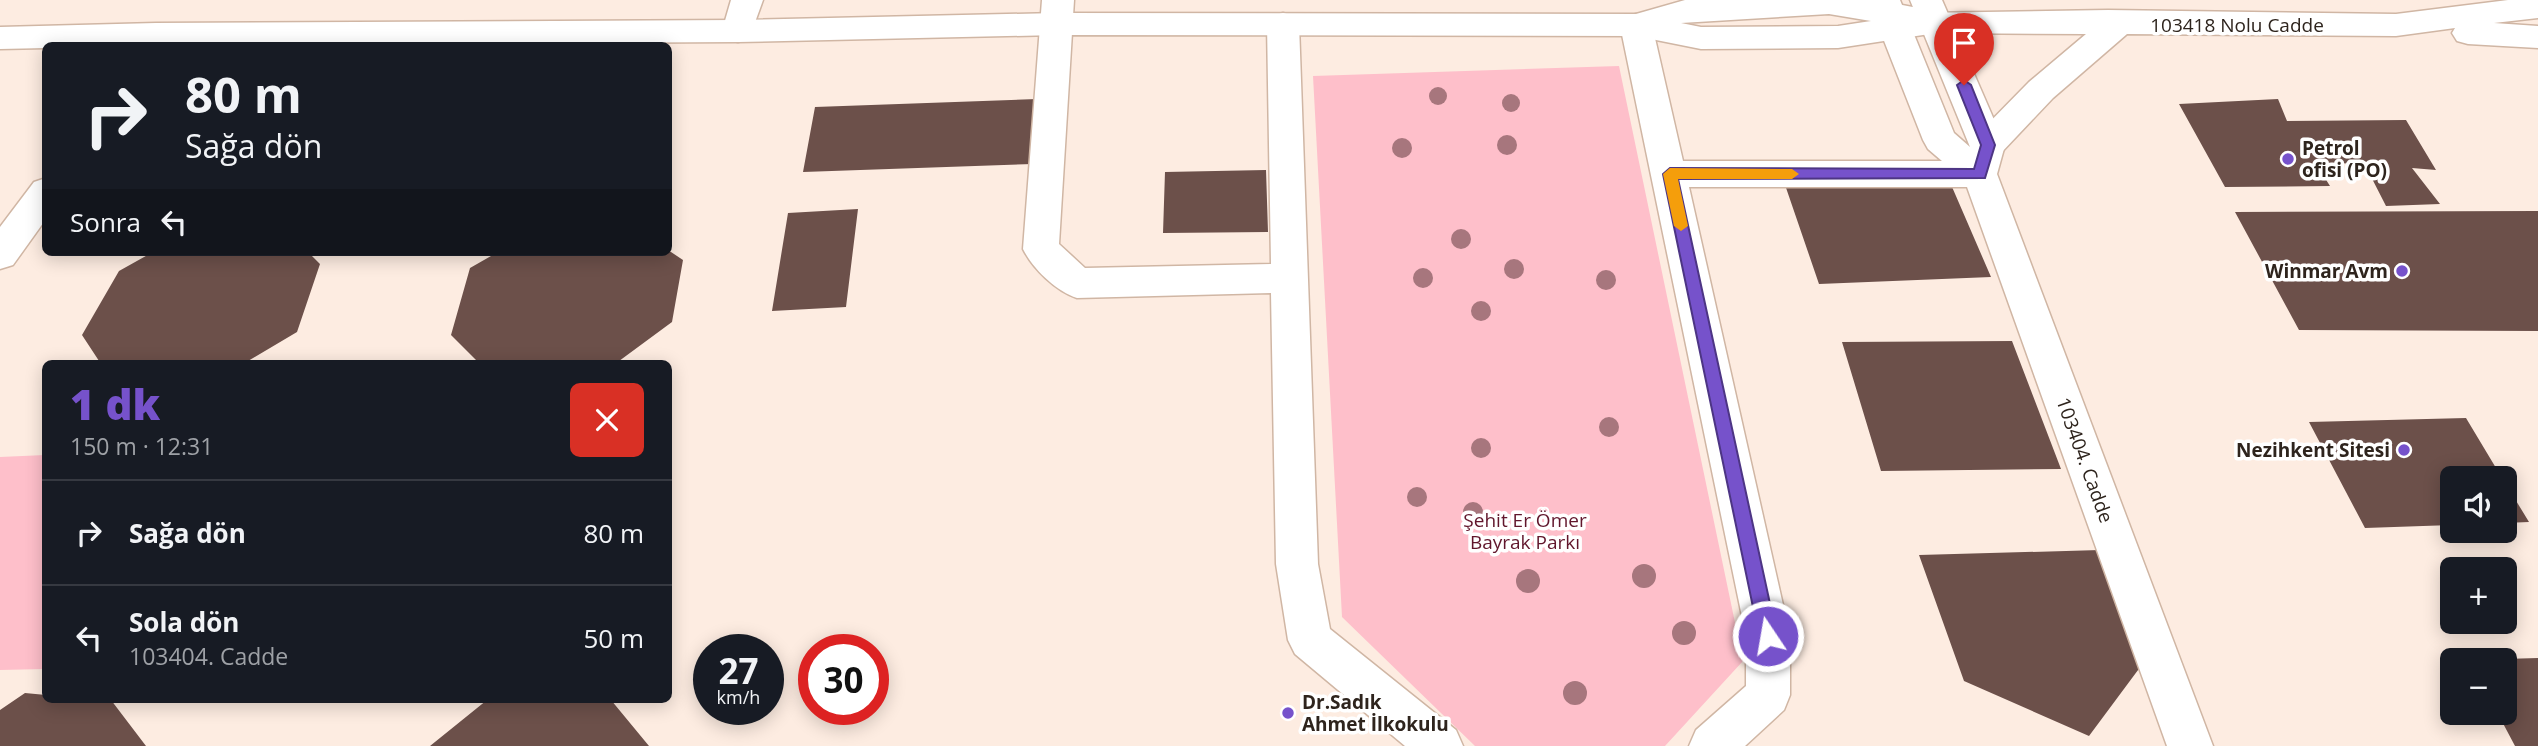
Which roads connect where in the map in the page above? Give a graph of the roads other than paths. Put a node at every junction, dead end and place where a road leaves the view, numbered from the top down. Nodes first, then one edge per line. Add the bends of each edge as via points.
1 (747, 0) edge
2 (2050, 0) edge
3 (2434, 0) edge
4 (1768, 2) edge
5 (2538, 7) edge
6 (1931, 11) edge
7 (1057, 12) edge
8 (1890, 14) edge
9 (1283, 24) junction
10 (1636, 25) junction
11 (2118, 25) junction
12 (2396, 25) junction
13 (737, 31) junction
14 (2498, 37) junction
15 (2538, 37) edge
16 (0, 38) edge
17 (152, 40) edge
18 (2538, 46) edge
19 (1984, 159) junction
20 (1670, 174) junction
21 (42, 197) edge
22 (0, 255) edge
23 (1290, 278) junction
24 (1440, 746) edge
25 (1712, 746) edge
26 (2190, 746) edge

1 - 13 main road
2 - 11 main road
3 - 12 main road
4 - 8 main road, 103418 Nolu Cadde via 1829,3
4 - 10 main road, 103418 Nolu Cadde via 1688,10
5 - 12 main road, 103418 Nolu Cadde
6 - 8 main road, 103418 Nolu Cadde
6 - 11 main road, 103418 Nolu Cadde
6 - 19 main road, 103404. Cadde
7 - 9 main road
7 - 13 main road
7 - 23 main road via 1041,249 1077,283
8 - 10 main road, 103418 Nolu Cadde via 1838,37 1701,38
8 - 19 main road via 1940,141
9 - 10 main road
9 - 23 main road
10 - 20 main road
11 - 12 main road, 103418 Nolu Cadde
11 - 19 main road via 2041,90
12 - 14 main road
13 - 17 main road
14 - 15 main road
14 - 18 main road
16 - 17 main road
19 - 20 main road
19 - 26 main road, 103404. Cadde
20 - 25 main road via 1768,636 1768,695
21 - 22 main road
23 - 24 main road via 1297,564 1310,640

